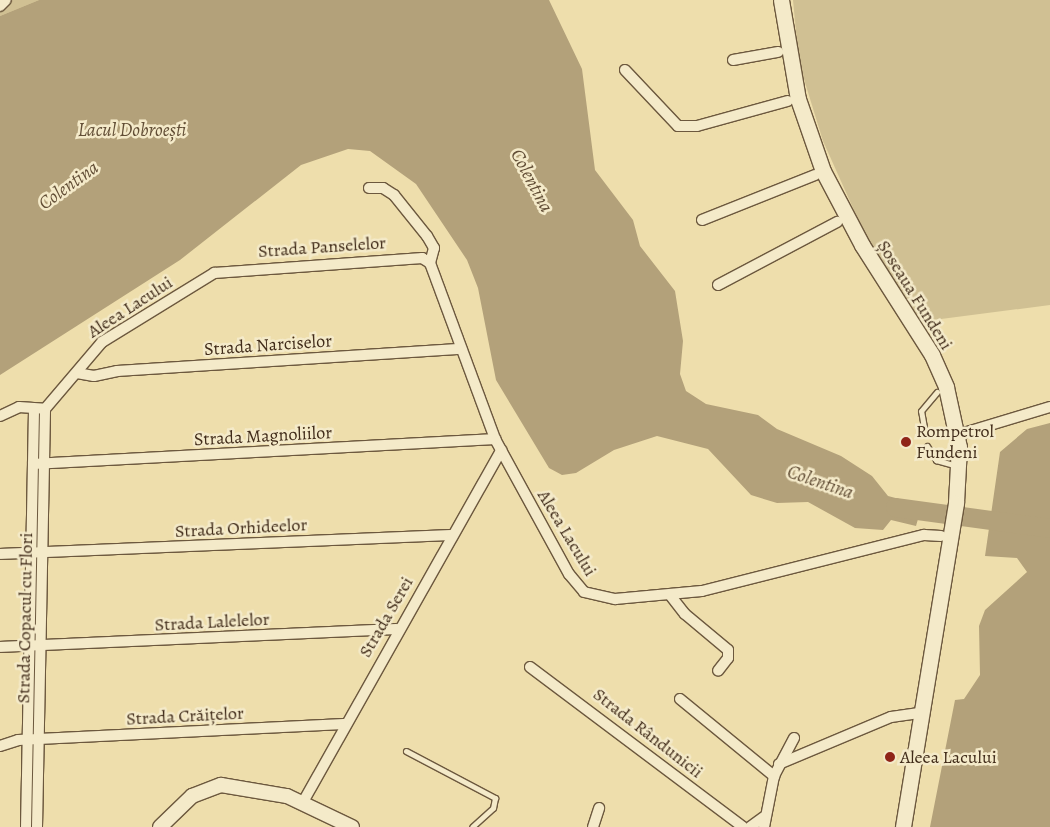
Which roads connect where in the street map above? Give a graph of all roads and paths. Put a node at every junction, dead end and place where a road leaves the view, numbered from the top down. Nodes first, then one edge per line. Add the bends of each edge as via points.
1 (6, 0) edge
2 (771, 0) edge
3 (781, 0) edge
4 (0, 6) edge
5 (778, 52) junction
6 (733, 60) dead end
7 (625, 70) dead end
8 (788, 102) junction
9 (815, 175) junction
10 (369, 188) dead end
11 (702, 220) dead end
12 (837, 222) junction
13 (430, 264) junction
14 (214, 273) joint
15 (718, 285) dead end
16 (461, 349) junction
17 (77, 373) junction
18 (937, 392) junction
19 (1050, 407) edge
20 (45, 409) junction
21 (34, 410) junction
22 (0, 416) edge
23 (924, 433) dead end
24 (957, 435) junction
25 (494, 439) junction
26 (928, 446) dead end
27 (501, 450) junction
28 (33, 464) junction
29 (44, 464) junction
30 (953, 465) junction
31 (452, 535) junction
32 (944, 535) junction
33 (0, 554) edge
34 (30, 554) junction
35 (42, 554) junction
36 (670, 594) junction
37 (397, 629) junction
38 (0, 647) edge
39 (28, 648) junction
40 (40, 648) junction
41 (530, 667) dead end
42 (718, 671) dead end
43 (680, 699) dead end
44 (917, 713) junction
45 (344, 724) junction
46 (794, 738) dead end
47 (28, 740) junction
48 (39, 740) junction
49 (0, 746) edge
50 (406, 751) dead end
51 (779, 764) junction
52 (774, 776) junction
53 (303, 802) junction
54 (599, 808) dead end
55 (764, 822) edge
56 (476, 826) edge
57 (26, 827) edge
58 (37, 827) edge
59 (160, 827) edge
60 (352, 827) edge
61 (593, 827) edge
62 (743, 827) edge
63 (750, 827) edge
64 (896, 827) edge
65 (903, 827) edge

1 - 4 street
2 - 5 main road, Șoseaua Fundeni
3 - 24 main road, Șoseaua Fundeni via 798,99 823,171 862,245 932,355
5 - 6 street
5 - 8 main road, Șoseaua Fundeni
7 - 8 street via 678,126 698,126
8 - 9 main road, Șoseaua Fundeni
9 - 11 street
9 - 12 main road, Șoseaua Fundeni
10 - 13 street via 394,195 422,229 433,244
12 - 15 street
12 - 18 main road, Șoseaua Fundeni via 913,340
13 - 14 street, Strada Panselelor via 417,258
13 - 16 street, Aleea Lacului
14 - 17 street, Aleea Lacului via 102,342
16 - 17 street, Strada Narciselor via 117,371 94,376
16 - 25 street, Aleea Lacului
17 - 20 street, Aleea Lacului
18 - 23 lane via 921,410
18 - 30 main road, Șoseaua Fundeni
19 - 24 street
20 - 21 street
20 - 29 street, Strada Copacul cu Flori
21 - 22 street via 19,407
21 - 28 street, Strada Copacul cu Flori
24 - 30 main road, Șoseaua Fundeni
25 - 27 street, Aleea Lacului
25 - 29 street, Strada Magnoliilor
26 - 30 lane via 936,460
27 - 31 street, Strada Serei
27 - 36 street, Aleea Lacului via 569,574 584,592 603,598
28 - 29 street, Strada Magnoliilor
28 - 34 street, Strada Copacul cu Flori
29 - 35 street, Strada Copacul cu Flori
30 - 32 main road, Șoseaua Fundeni
31 - 35 street, Strada Orhideelor
31 - 37 street, Strada Serei
32 - 36 street, Aleea Lacului via 924,535 764,578
32 - 44 main road, Șoseaua Fundeni
33 - 34 street, Strada Orhideelor
34 - 35 street, Strada Orhideelor
34 - 39 street, Strada Copacul cu Flori
35 - 40 street, Strada Copacul cu Flori
36 - 42 street via 685,614 728,650 728,658
37 - 40 street, Strada Lalelelor
37 - 45 street, Strada Serei
38 - 39 street, Strada Lalelelor
39 - 40 street, Strada Lalelelor
39 - 47 street, Strada Copacul cu Flori
40 - 48 street, Strada Copacul cu Flori
41 - 62 street, Strada Rândunicii
43 - 52 street
44 - 51 street via 891,717
44 - 64 main road, Șoseaua Fundeni
44 - 65 main road, Șoseaua Fundeni
45 - 48 street, Strada Crăițelor
45 - 53 street, Strada Serei
46 - 51 street
47 - 48 street, Strada Crăițelor
47 - 49 street, Strada Crăițelor
47 - 57 street, Strada Copacul cu Flori
48 - 58 street, Strada Copacul cu Flori
50 - 56 lane via 495,798 493,808
51 - 52 street
52 - 55 street
53 - 59 street via 255,789 212,786 192,796
53 - 60 street
54 - 61 street
55 - 63 street

